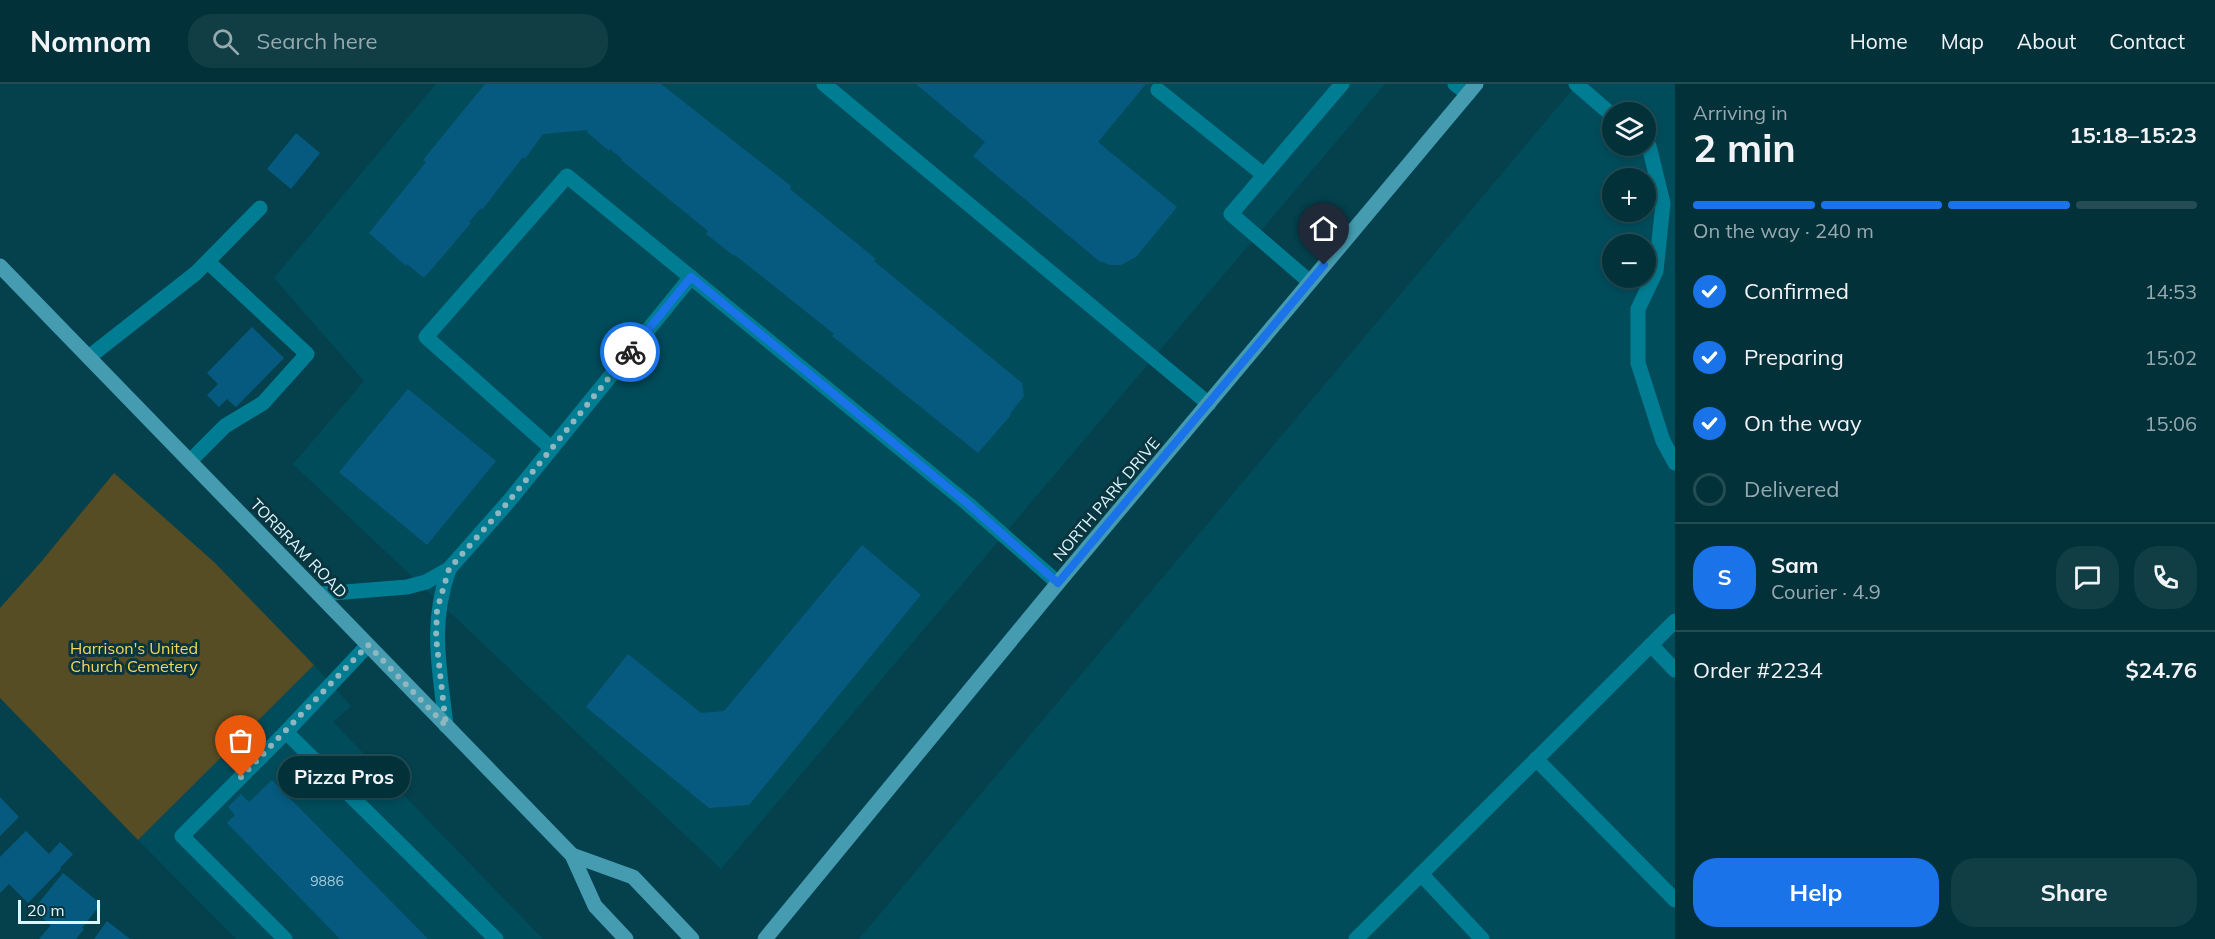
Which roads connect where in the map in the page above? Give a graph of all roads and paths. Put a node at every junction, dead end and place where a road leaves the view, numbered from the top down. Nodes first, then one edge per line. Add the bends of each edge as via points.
1 (824, 84) edge
2 (1342, 84) edge
3 (1455, 84) edge
4 (1576, 84) edge
5 (1472, 89) edge
6 (1158, 90) dead end
7 (1602, 106) edge
8 (1651, 156) edge
9 (1264, 175) junction
10 (260, 208) dead end
11 (208, 262) junction
12 (0, 266) edge
13 (691, 277) junction
14 (1310, 282) junction
15 (89, 357) junction
16 (1209, 404) junction
17 (551, 448) junction
18 (190, 461) junction
19 (1675, 463) edge
20 (449, 569) junction
21 (1058, 583) junction
22 (320, 594) junction
23 (1675, 621) edge
24 (368, 645) junction
25 (1651, 645) junction
26 (1675, 670) edge
27 (446, 726) junction
28 (286, 732) junction
29 (1536, 759) junction
30 (572, 855) junction
31 (1421, 874) junction
32 (1675, 900) edge
33 (285, 939) edge
34 (496, 939) edge
35 (626, 939) edge
36 (692, 939) edge
37 (765, 939) edge
38 (1356, 939) edge
39 (1482, 939) edge

1 - 16 lane
2 - 9 lane
3 - 5 lane
4 - 7 lane
5 - 14 main road, NORTH PARK DRIVE
6 - 9 lane
8 - 19 lane via 1663,203 1656,271 1638,309 1638,363 1663,441
9 - 14 lane via 1231,214
10 - 11 lane
11 - 15 lane
11 - 18 lane via 308,354 263,403 225,426
12 - 15 main road, TORBRAM ROAD
13 - 17 lane
13 - 17 lane via 567,176 426,338
13 - 21 lane via 968,504
14 - 16 main road, NORTH PARK DRIVE
15 - 18 main road, TORBRAM ROAD
16 - 21 main road, NORTH PARK DRIVE
17 - 20 lane
18 - 22 main road, TORBRAM ROAD
20 - 22 lane via 407,587
20 - 27 lane via 437,610 436,637
21 - 37 main road, NORTH PARK DRIVE
22 - 24 main road, TORBRAM ROAD
23 - 25 lane
24 - 27 main road, TORBRAM ROAD
24 - 28 lane
25 - 26 lane
25 - 29 lane
27 - 30 main road, TORBRAM ROAD
28 - 33 lane via 182,836
28 - 34 lane
29 - 31 lane
29 - 32 lane
30 - 35 main road, TORBRAM ROAD via 595,906
30 - 36 main road, TORBRAM ROAD via 633,877
31 - 38 lane
31 - 39 lane

